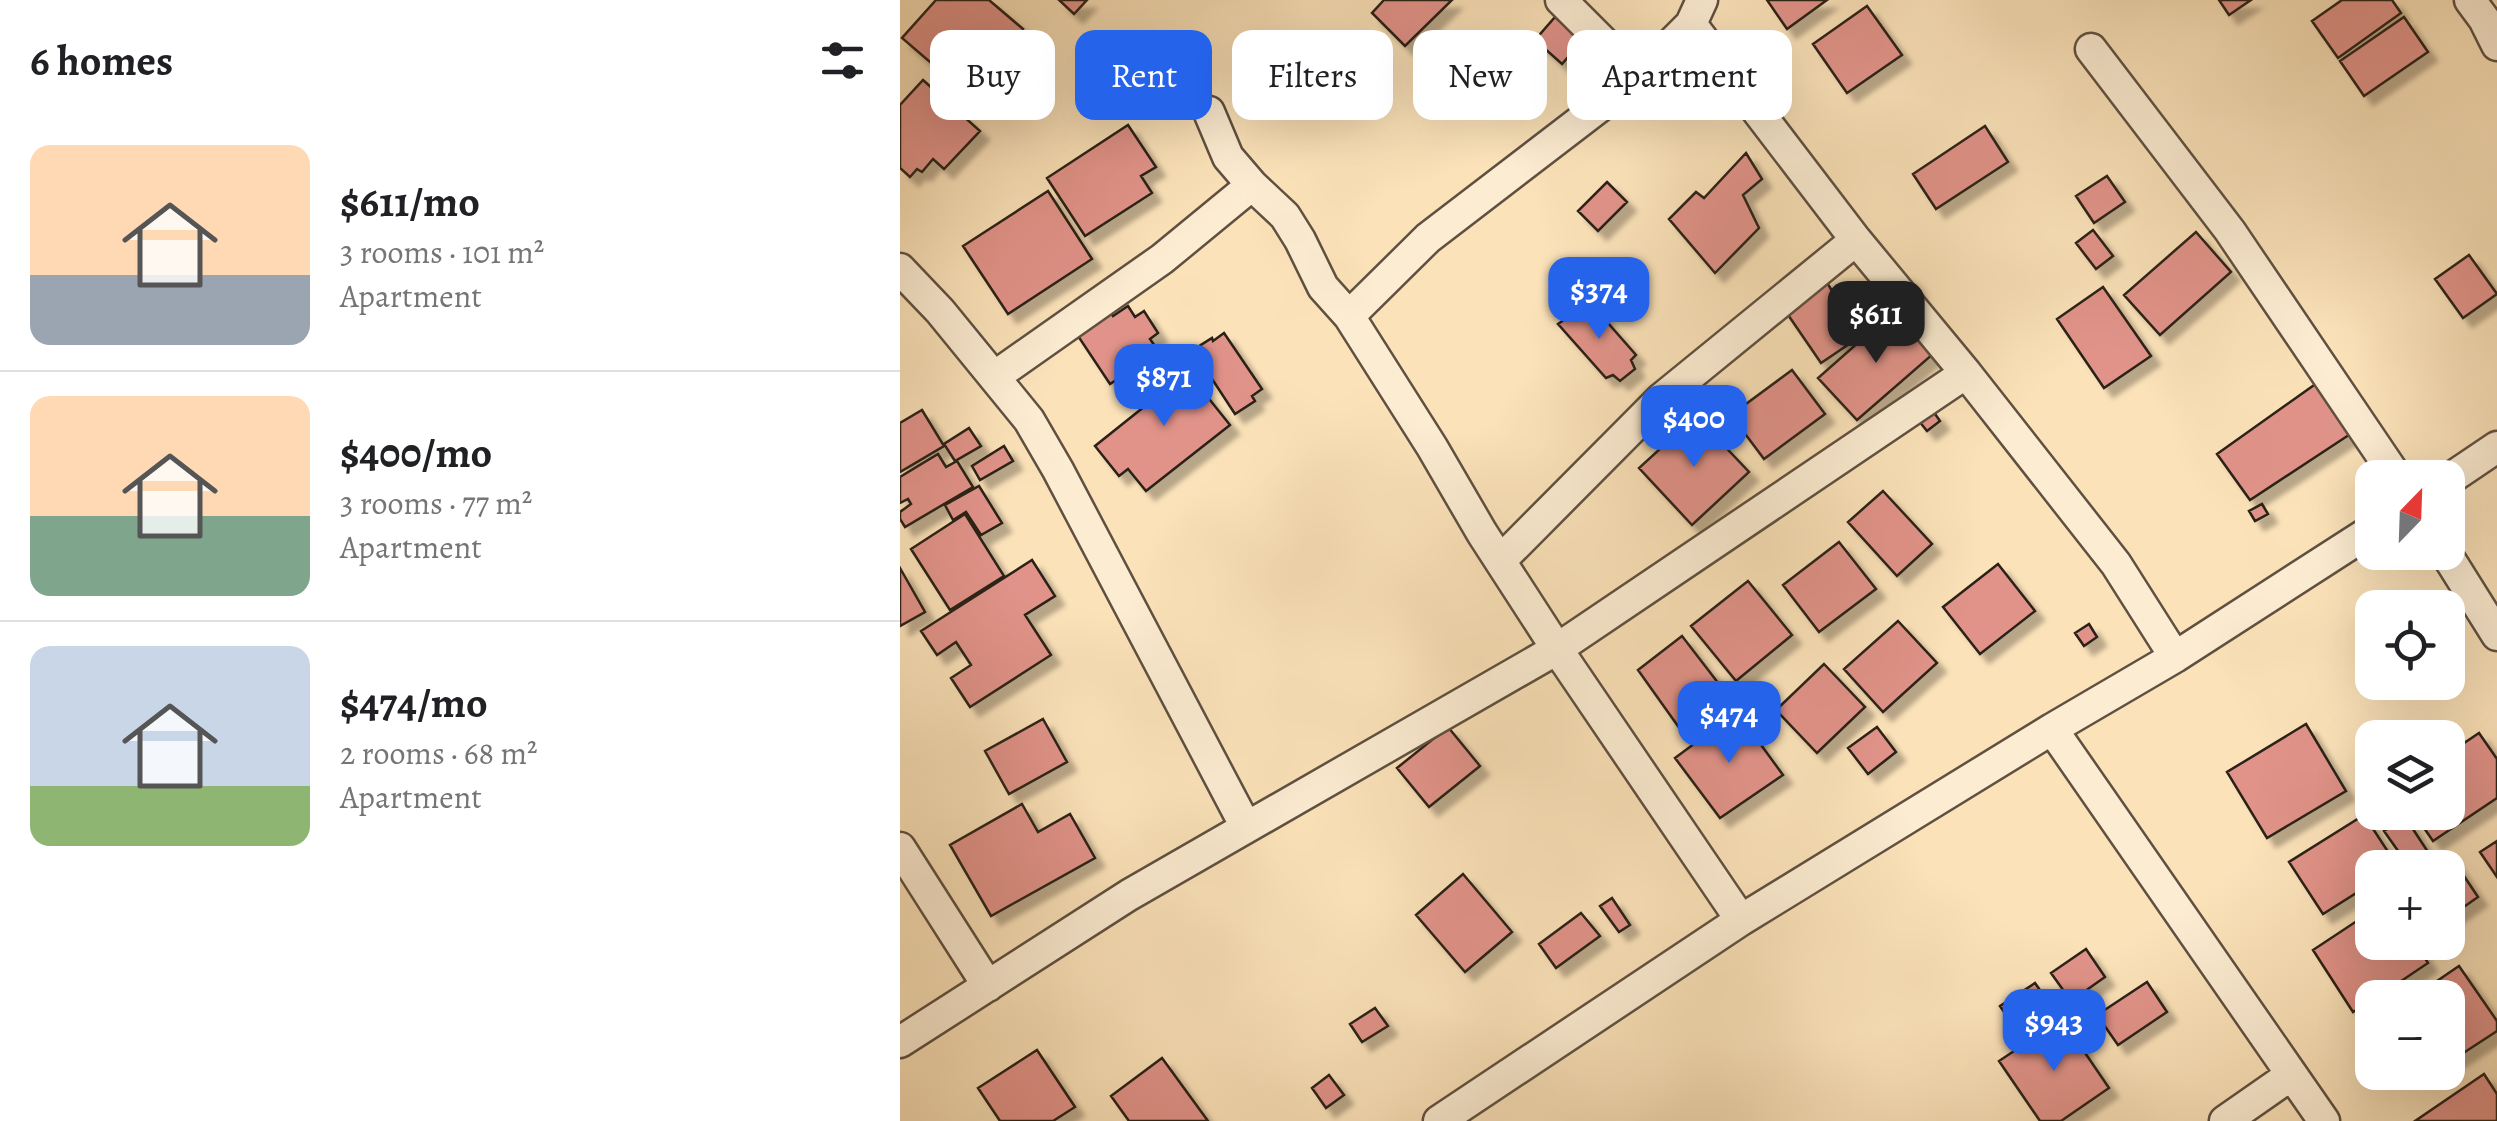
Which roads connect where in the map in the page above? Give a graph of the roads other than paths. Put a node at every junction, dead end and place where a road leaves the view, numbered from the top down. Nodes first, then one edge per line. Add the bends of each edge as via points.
1 (1561, 0) edge
2 (2470, 0) edge
3 (1696, 12) edge
4 (1591, 30) edge
5 (2497, 44) edge
6 (2090, 48) dead end
7 (1212, 119) edge
8 (1582, 120) edge
9 (1252, 185) junction
10 (1856, 240) junction
11 (900, 269) edge
12 (1349, 316) junction
13 (1966, 373) junction
14 (994, 377) junction
15 (2497, 447) edge
16 (2385, 460) edge
17 (2465, 469) edge
18 (2355, 541) edge
19 (1500, 561) junction
20 (2456, 570) edge
21 (2497, 635) edge
22 (1557, 648) junction
23 (2175, 657) junction
24 (2052, 730) junction
25 (1246, 826) junction
26 (900, 848) edge
27 (1742, 920) junction
28 (988, 986) junction
29 (900, 1042) edge
30 (2291, 1075) junction
31 (1439, 1121) edge
32 (2225, 1121) edge
33 (2324, 1121) edge

1 - 4 street
2 - 5 street
3 - 10 street
6 - 16 street via 2230,231
7 - 9 street via 1228,157
8 - 12 street via 1428,238
9 - 12 street via 1285,216 1323,288
9 - 14 street via 1162,259
10 - 13 street
10 - 19 street via 1661,399
11 - 14 street
12 - 19 street
13 - 22 street
13 - 23 street via 2116,564
14 - 25 street via 1058,470
15 - 17 street
18 - 23 street
19 - 22 street
20 - 21 street
22 - 25 street
22 - 27 street
23 - 24 street
24 - 27 street
24 - 30 street
25 - 28 street
26 - 28 street
27 - 31 street
28 - 29 street
30 - 32 street
30 - 33 street

